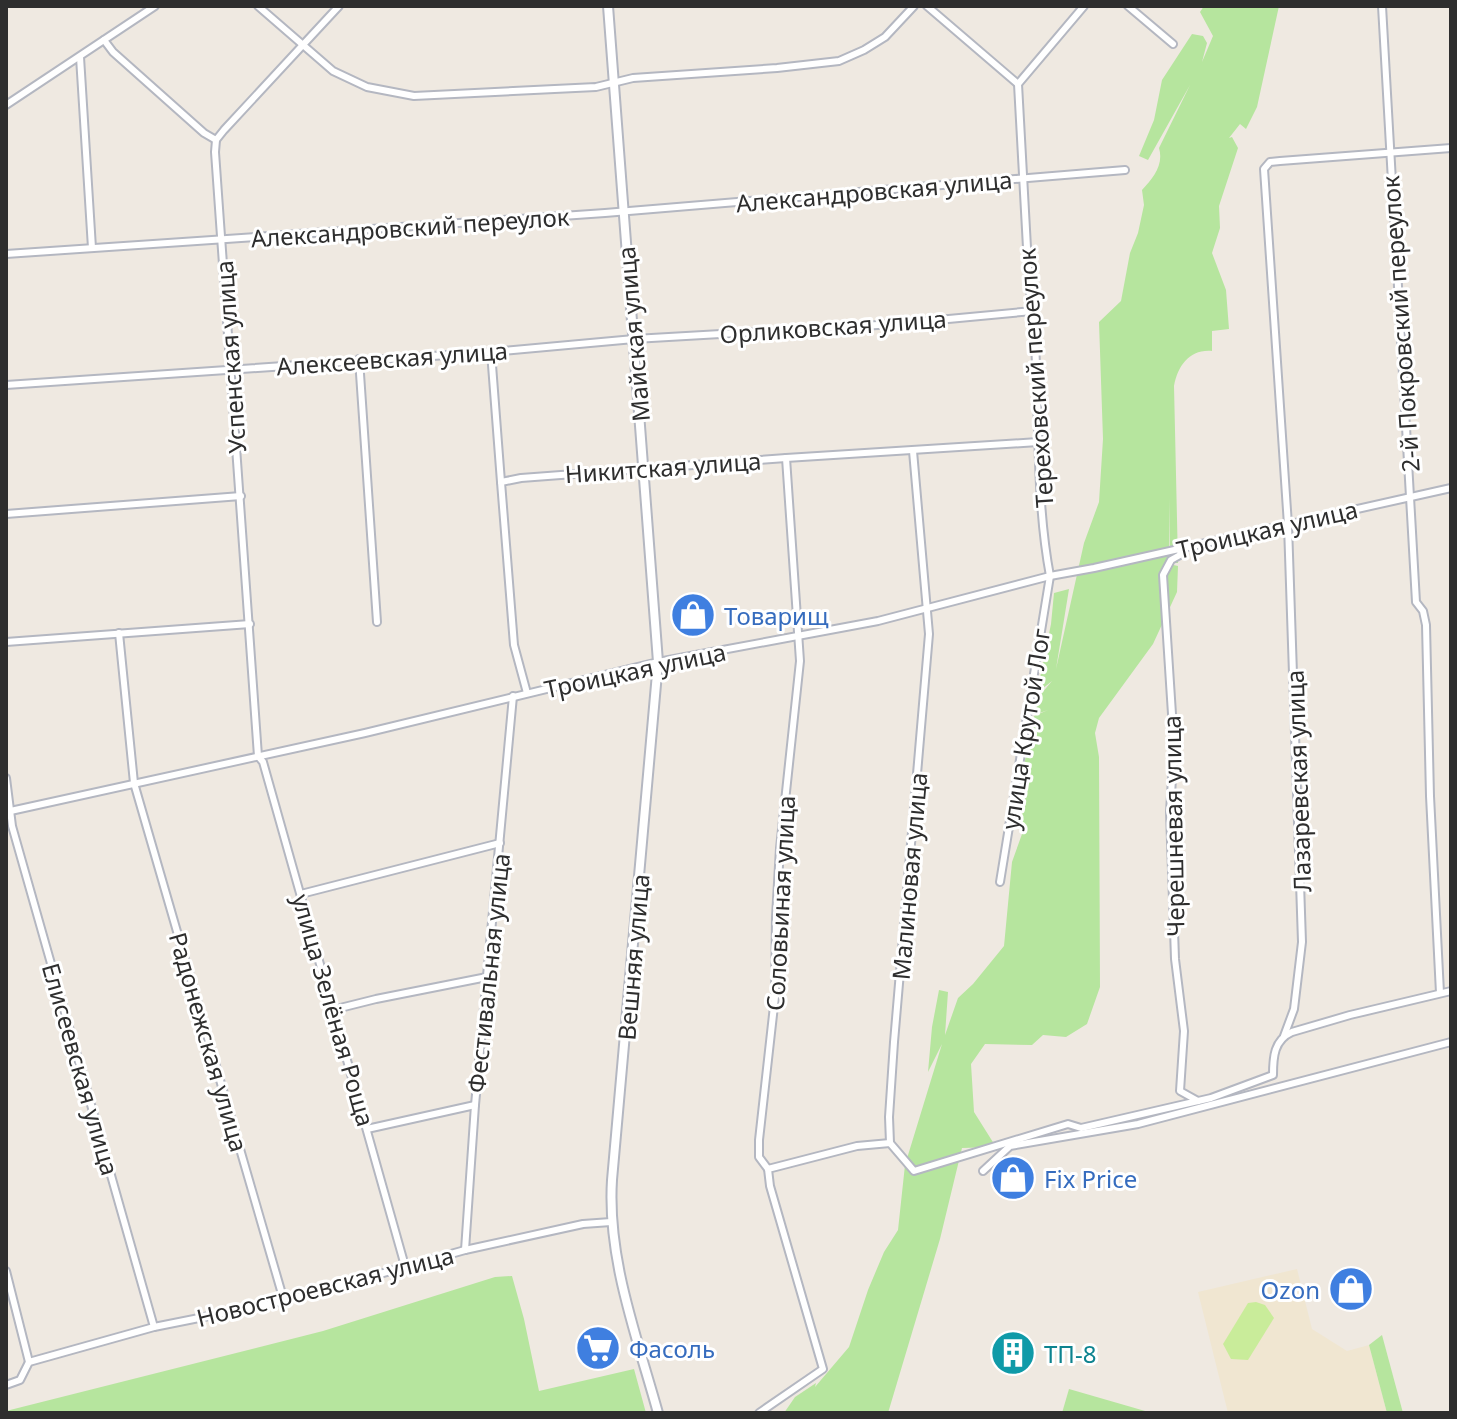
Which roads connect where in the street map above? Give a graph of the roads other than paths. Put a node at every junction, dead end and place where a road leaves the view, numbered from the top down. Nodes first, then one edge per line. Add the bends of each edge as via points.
1 (155, 6) edge
2 (258, 6) edge
3 (339, 6) edge
4 (608, 6) edge
5 (914, 6) edge
6 (927, 6) edge
7 (1084, 6) edge
8 (1128, 6) edge
9 (1382, 6) edge
10 (104, 40) junction
11 (1173, 44) dead end
12 (301, 45) junction
13 (80, 57) junction
14 (613, 83) junction
15 (1018, 84) junction
16 (6, 105) edge
17 (216, 140) junction
18 (1451, 148) edge
19 (1390, 152) junction
20 (1125, 170) dead end
21 (1023, 179) junction
22 (623, 211) junction
23 (222, 240) junction
24 (92, 248) junction
25 (6, 254) edge
26 (1033, 311) junction
27 (634, 339) junction
28 (491, 352) junction
29 (359, 359) junction
30 (230, 369) junction
31 (6, 385) edge
32 (1038, 442) junction
33 (913, 451) junction
34 (786, 458) junction
35 (644, 468) junction
36 (501, 482) junction
37 (1451, 488) edge
38 (1411, 495) junction
39 (241, 496) junction
40 (6, 514) edge
41 (1288, 525) junction
42 (1181, 548) junction
43 (1050, 576) junction
44 (925, 609) junction
45 (377, 622) dead end
46 (250, 624) junction
47 (119, 633) junction
48 (799, 635) junction
49 (6, 642) edge
50 (658, 662) junction
51 (527, 693) junction
52 (513, 696) junction
53 (258, 756) junction
54 (6, 778) edge
55 (134, 783) junction
56 (7, 812) edge
57 (500, 843) junction
58 (1000, 882) dead end
59 (301, 894) junction
60 (487, 977) junction
61 (1451, 991) edge
62 (1440, 993) junction
63 (332, 1010) junction
64 (1284, 1036) junction
65 (1451, 1042) edge
66 (1198, 1101) junction
67 (475, 1105) junction
68 (367, 1129) junction
69 (890, 1143) junction
70 (768, 1169) junction
71 (983, 1171) dead end
72 (611, 1222) junction
73 (465, 1250) junction
74 (405, 1266) junction
75 (6, 1271) edge
76 (284, 1301) junction
77 (154, 1327) junction
78 (29, 1362) junction
79 (6, 1385) edge
80 (658, 1413) edge
81 (759, 1413) edge

1 - 10 street
2 - 12 street
3 - 12 street
4 - 14 street, Майская улица
5 - 14 street via 885,37 839,61
6 - 15 street
7 - 15 street
8 - 11 street
9 - 19 street, 2-й Покровский переулок
10 - 13 street
10 - 17 street
12 - 14 street via 333,71 389,93 414,96
12 - 17 street
13 - 16 street
13 - 24 street
14 - 22 street, Майская улица
15 - 21 street, Тереховский переулок
17 - 23 street, Успенская улица
18 - 19 street
19 - 38 street, 2-й Покровский переулок
19 - 41 street, Лазаревская улица via 1270,162 1264,169
20 - 21 street, Александровская улица
21 - 22 street, Александровская улица
21 - 26 street, Тереховский переулок
22 - 23 street, Александровский переулок
22 - 27 street, Майская улица
23 - 24 street, Александровский переулок
23 - 30 street, Успенская улица
24 - 25 street, Александровский переулок
26 - 27 street, Орликовская улица
26 - 32 street, Тереховский переулок
27 - 28 street, Алексеевская улица
27 - 35 street, Майская улица
28 - 29 street, Алексеевская улица
28 - 36 street
29 - 30 street, Алексеевская улица
29 - 45 street
30 - 31 street, Алексеевская улица
30 - 39 street, Успенская улица
32 - 33 street, Никитская улица
32 - 43 street, Тереховский переулок
33 - 34 street, Никитская улица
33 - 44 street, Малиновая улица
34 - 35 street, Никитская улица
34 - 48 street, Соловьиная улица
35 - 36 street, Никитская улица
35 - 50 street, Майская улица
36 - 51 street via 514,645
37 - 38 street, Троицкая улица
38 - 41 street, Троицкая улица
38 - 62 street, 2-й Покровский переулок via 1416,602 1426,625
39 - 40 street
39 - 46 street, Успенская улица
41 - 42 street, Троицкая улица
41 - 64 street, Лазаревская улица via 1302,942 1294,1009
42 - 43 street, Троицкая улица
42 - 66 street, Черешневая улица via 1163,575 1174,745 1170,812 1175,959 1184,1031 1180,1091
43 - 44 street, Троицкая улица
43 - 58 street, улица Крутой Лог
44 - 48 street, Троицкая улица
44 - 69 street, Малиновая улица via 929,634
46 - 47 street
46 - 53 street, Успенская улица
47 - 49 street
47 - 55 street, Радонежская улица
48 - 50 street, Троицкая улица
48 - 70 street, Соловьиная улица via 777,903 775,997 759,1140 759,1157
50 - 51 street, Троицкая улица
50 - 72 street, Вешняя улица
51 - 52 street, Троицкая улица
52 - 53 street, Троицкая улица
52 - 57 street, Фестивальная улица
53 - 55 street, Троицкая улица
53 - 59 street, улица Зелёная Роща
54 - 56 street, Елисеевская улица
55 - 56 street, Троицкая улица
55 - 76 street, Радонежская улица
56 - 77 street, Елисеевская улица
57 - 59 street
57 - 60 street, Фестивальная улица
59 - 63 street, улица Зелёная Роща
60 - 63 street
60 - 67 street, Фестивальная улица
61 - 62 street
62 - 64 street
63 - 68 street, улица Зелёная Роща
64 - 66 street via 1274,1053 1273,1075
65 - 71 street via 1138,1124 1010,1146
66 - 69 street via 1081,1128 1068,1124 914,1171
67 - 68 street
67 - 73 street, Фестивальная улица
68 - 74 street, улица Зелёная Роща
69 - 70 street
70 - 81 street via 823,1369
72 - 73 street, Новостроевская улица
72 - 80 street, Вешняя улица
73 - 74 street, Новостроевская улица
74 - 76 street, Новостроевская улица
75 - 78 street
76 - 77 street, Новостроевская улица
77 - 78 street, Новостроевская улица
78 - 79 street, Новостроевская улица via 20,1380

